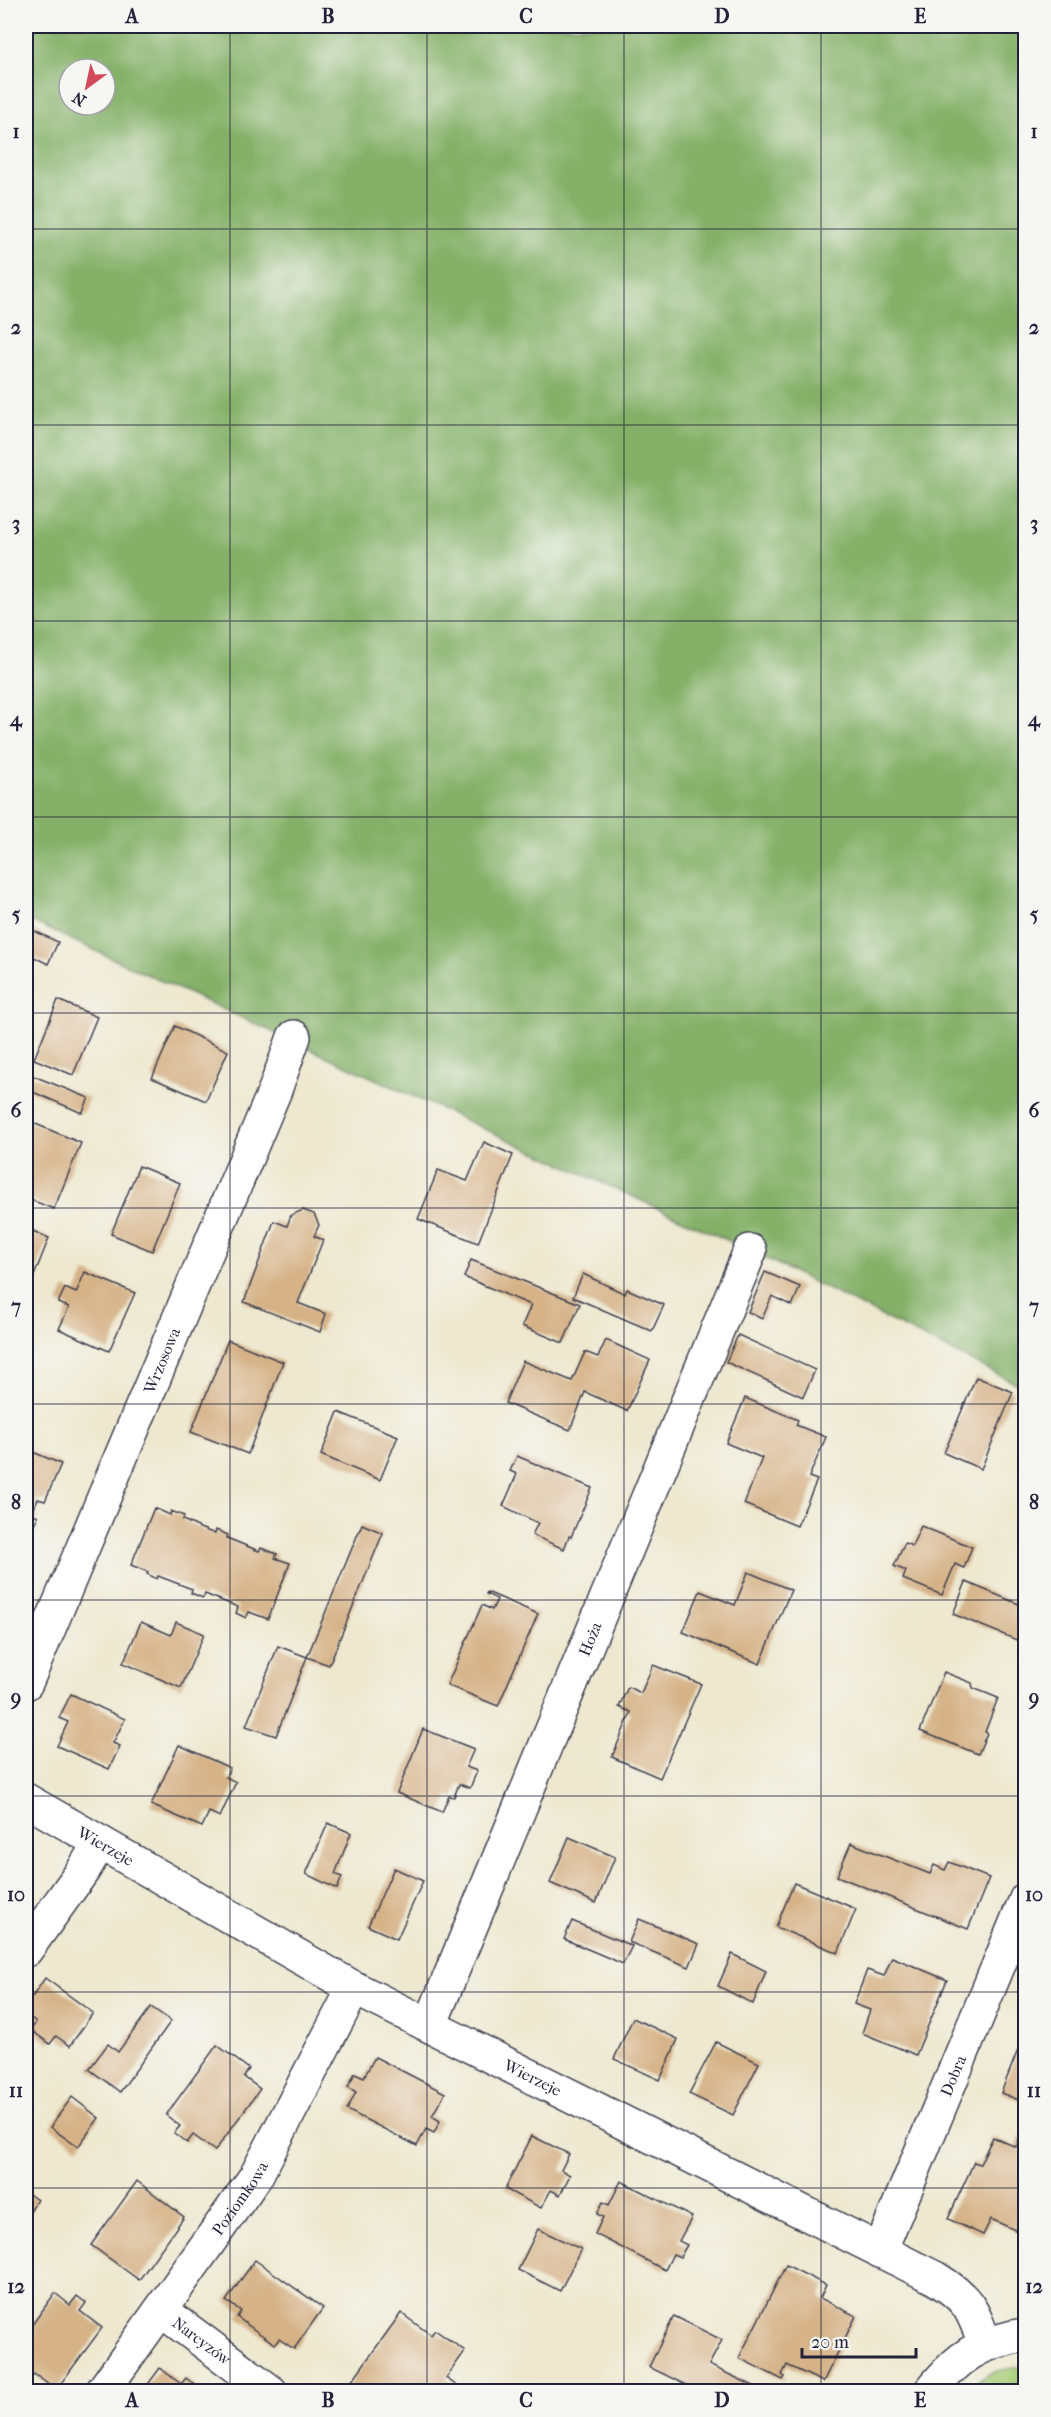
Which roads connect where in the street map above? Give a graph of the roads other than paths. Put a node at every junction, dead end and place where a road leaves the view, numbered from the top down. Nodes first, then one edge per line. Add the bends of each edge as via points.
1 (294, 1036) dead end
2 (750, 1251) dead end
3 (26, 1683) edge
4 (26, 1800) edge
5 (99, 1844) junction
6 (1026, 1899) edge
7 (26, 1950) edge
8 (354, 1988) junction
9 (430, 2025) junction
10 (880, 2251) junction
11 (161, 2310) junction
12 (1026, 2336) edge
13 (985, 2344) junction
14 (102, 2391) edge
15 (272, 2391) edge
16 (930, 2391) edge

1 - 3 street, Wrzosowa
2 - 9 street, Hoża
4 - 5 street, Wierzeje
5 - 7 street
5 - 8 street, Wierzeje
6 - 10 street, Dobra
8 - 9 street, Wierzeje
8 - 11 street, Poziomkowa via 256,2176
9 - 10 street, Wierzeje
10 - 13 street, Wierzeje via 960,2295 969,2304
11 - 14 street, Poziomkowa
11 - 15 street, Narcyzów
12 - 13 street
13 - 16 street via 961,2358

